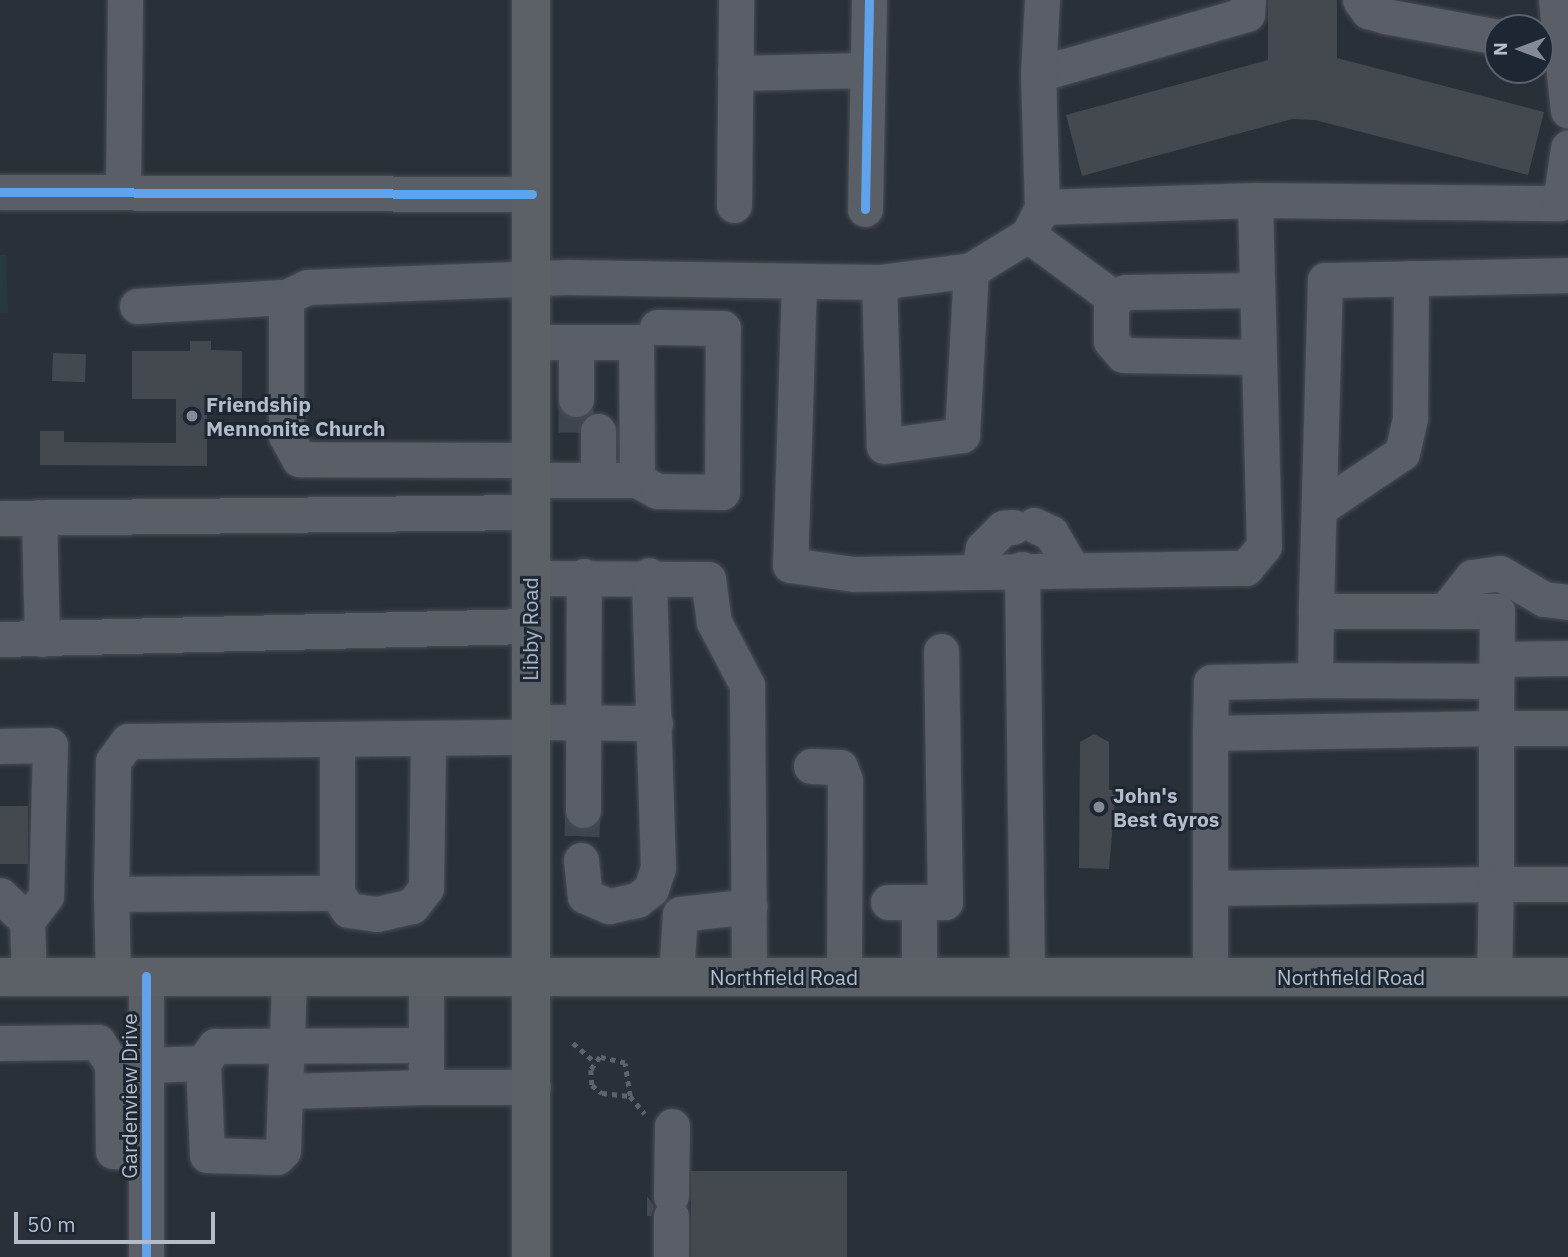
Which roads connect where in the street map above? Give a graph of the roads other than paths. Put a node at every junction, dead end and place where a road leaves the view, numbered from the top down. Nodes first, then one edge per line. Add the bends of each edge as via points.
1 (125, 0) edge
2 (531, 0) edge
3 (736, 0) edge
4 (869, 0) edge
5 (1042, 0) edge
6 (1248, 0) edge
7 (1360, 0) edge
8 (1484, 34) edge
9 (1554, 59) edge
10 (867, 70) junction
11 (735, 73) junction
12 (1038, 74) junction
13 (1568, 110) edge
14 (1568, 148) edge
15 (0, 192) edge
16 (124, 192) junction
17 (532, 194) junction
18 (1255, 200) junction
19 (734, 205) dead end
20 (865, 209) dead end
21 (1035, 221) junction
22 (971, 270) junction
23 (1568, 275) edge
24 (1411, 278) junction
25 (531, 279) junction
26 (799, 282) junction
27 (879, 282) junction
28 (1257, 290) junction
29 (286, 298) junction
30 (1114, 299) junction
31 (137, 306) dead end
32 (657, 327) dead end
33 (530, 342) junction
34 (587, 342) junction
35 (1259, 357) junction
36 (587, 480) junction
37 (637, 480) junction
38 (529, 484) junction
39 (1320, 508) junction
40 (39, 517) junction
41 (0, 518) edge
42 (1022, 569) junction
43 (1072, 569) junction
44 (979, 570) junction
45 (649, 575) junction
46 (584, 576) junction
47 (530, 578) junction
48 (1568, 602) edge
49 (1446, 610) junction
50 (1316, 611) junction
51 (530, 626) junction
52 (0, 639) edge
53 (42, 639) junction
54 (941, 651) dead end
55 (1568, 658) edge
56 (1496, 670) junction
57 (1315, 680) junction
58 (584, 722) junction
59 (655, 723) junction
60 (1496, 728) junction
61 (1568, 728) edge
62 (531, 729) junction
63 (1210, 733) junction
64 (337, 741) junction
65 (428, 741) junction
66 (0, 746) edge
67 (811, 766) dead end
68 (582, 835) junction
69 (531, 860) junction
70 (1496, 884) junction
71 (1568, 884) edge
72 (1210, 888) junction
73 (337, 893) junction
74 (111, 894) junction
75 (0, 895) edge
76 (750, 906) junction
77 (27, 921) junction
78 (130, 976) junction
79 (289, 976) junction
80 (426, 976) junction
81 (534, 976) junction
82 (919, 976) junction
83 (15, 977) edge
84 (676, 977) junction
85 (749, 977) junction
86 (1027, 977) junction
87 (1210, 977) junction
88 (1494, 977) junction
89 (1568, 977) edge
90 (844, 978) junction
91 (0, 1043) edge
92 (286, 1045) junction
93 (426, 1045) junction
94 (203, 1063) junction
95 (146, 1065) junction
96 (426, 1087) junction
97 (533, 1087) junction
98 (286, 1091) junction
99 (663, 1126) road end
100 (146, 1153) junction
101 (146, 1257) edge
102 (531, 1257) edge
103 (671, 1257) edge

1 - 16 street
2 - 17 main road, Libby Road
3 - 11 street
4 - 10 street
5 - 12 street
6 - 12 street via 1247,14
7 - 8 street via 1377,14
9 - 13 street
10 - 11 street
10 - 20 street
11 - 19 street
12 - 21 street
14 - 18 street via 1560,202
15 - 16 street
16 - 17 street
17 - 25 main road, Libby Road
18 - 21 street
18 - 28 street
21 - 22 street
21 - 30 street
22 - 27 street
22 - 27 street via 962,435 884,446
23 - 24 street
24 - 39 street via 1410,417 1402,453
24 - 39 street via 1325,280
25 - 26 street
25 - 29 street via 307,287
25 - 33 main road, Libby Road
26 - 27 street
26 - 44 street via 790,565 853,574
28 - 30 street via 1125,292
28 - 35 street
29 - 31 street
29 - 38 street via 286,436 299,459
30 - 35 street via 1111,341 1118,353
32 - 37 street via 723,328 722,492 657,491
33 - 34 street
33 - 38 main road, Libby Road
34 - 36 street
34 - 37 street via 636,342
35 - 43 street via 1264,546 1246,568
36 - 37 street
36 - 38 street
38 - 40 street
38 - 47 main road, Libby Road
39 - 50 street
40 - 41 street
40 - 53 street
42 - 43 street
42 - 44 street
42 - 86 street
43 - 44 street via 1051,533 1023,526 983,548
45 - 46 street
45 - 59 street
45 - 76 street via 708,579 714,622 747,685
46 - 47 street
46 - 58 street
47 - 51 main road, Libby Road
48 - 49 street via 1544,598 1500,573 1472,577
49 - 50 street
49 - 56 street via 1497,611
50 - 57 street
51 - 53 street
51 - 62 main road, Libby Road
52 - 53 street
54 - 82 street via 944,902 903,902
55 - 56 street
56 - 57 street
56 - 60 street
57 - 63 street via 1211,682
58 - 59 street
58 - 62 street
58 - 68 street
59 - 68 street via 658,868 651,889 622,904 591,903
60 - 61 street
60 - 63 street
60 - 70 street
62 - 65 street
62 - 69 main road, Libby Road
63 - 72 street
64 - 65 street
64 - 73 street
64 - 74 street, Gardenview Drive via 128,741 113,761
65 - 73 street via 426,888 412,906 377,914 348,910
66 - 77 street via 50,745 46,896
67 - 90 street via 840,767 845,780
68 - 69 street
69 - 81 main road, Libby Road
70 - 71 street
70 - 72 street
70 - 88 street
72 - 87 street
73 - 74 street
74 - 78 street, Gardenview Drive
75 - 77 street
76 - 84 street via 680,914
76 - 85 street
77 - 83 street
78 - 79 main road, Northfield Road
78 - 83 main road, Northfield Road
78 - 95 street, Gardenview Drive
79 - 80 main road, Northfield Road
79 - 92 street
80 - 81 main road, Northfield Road
80 - 93 street
81 - 84 main road, Northfield Road
81 - 97 main road, Libby Road
82 - 86 main road, Northfield Road
82 - 90 main road, Northfield Road
84 - 85 main road, Northfield Road
85 - 90 main road, Northfield Road
86 - 87 main road, Northfield Road
87 - 88 main road, Northfield Road
88 - 89 main road, Northfield Road
91 - 100 street via 98,1042 112,1064 113,1151
92 - 93 street
92 - 94 street via 215,1046
92 - 98 street
93 - 96 street
94 - 95 street
94 - 98 street via 207,1155 276,1157 283,1151
95 - 100 street, Gardenview Drive
96 - 97 street
96 - 98 street
97 - 102 main road, Libby Road
99 - 103 street
100 - 101 street, Gardenview Drive

